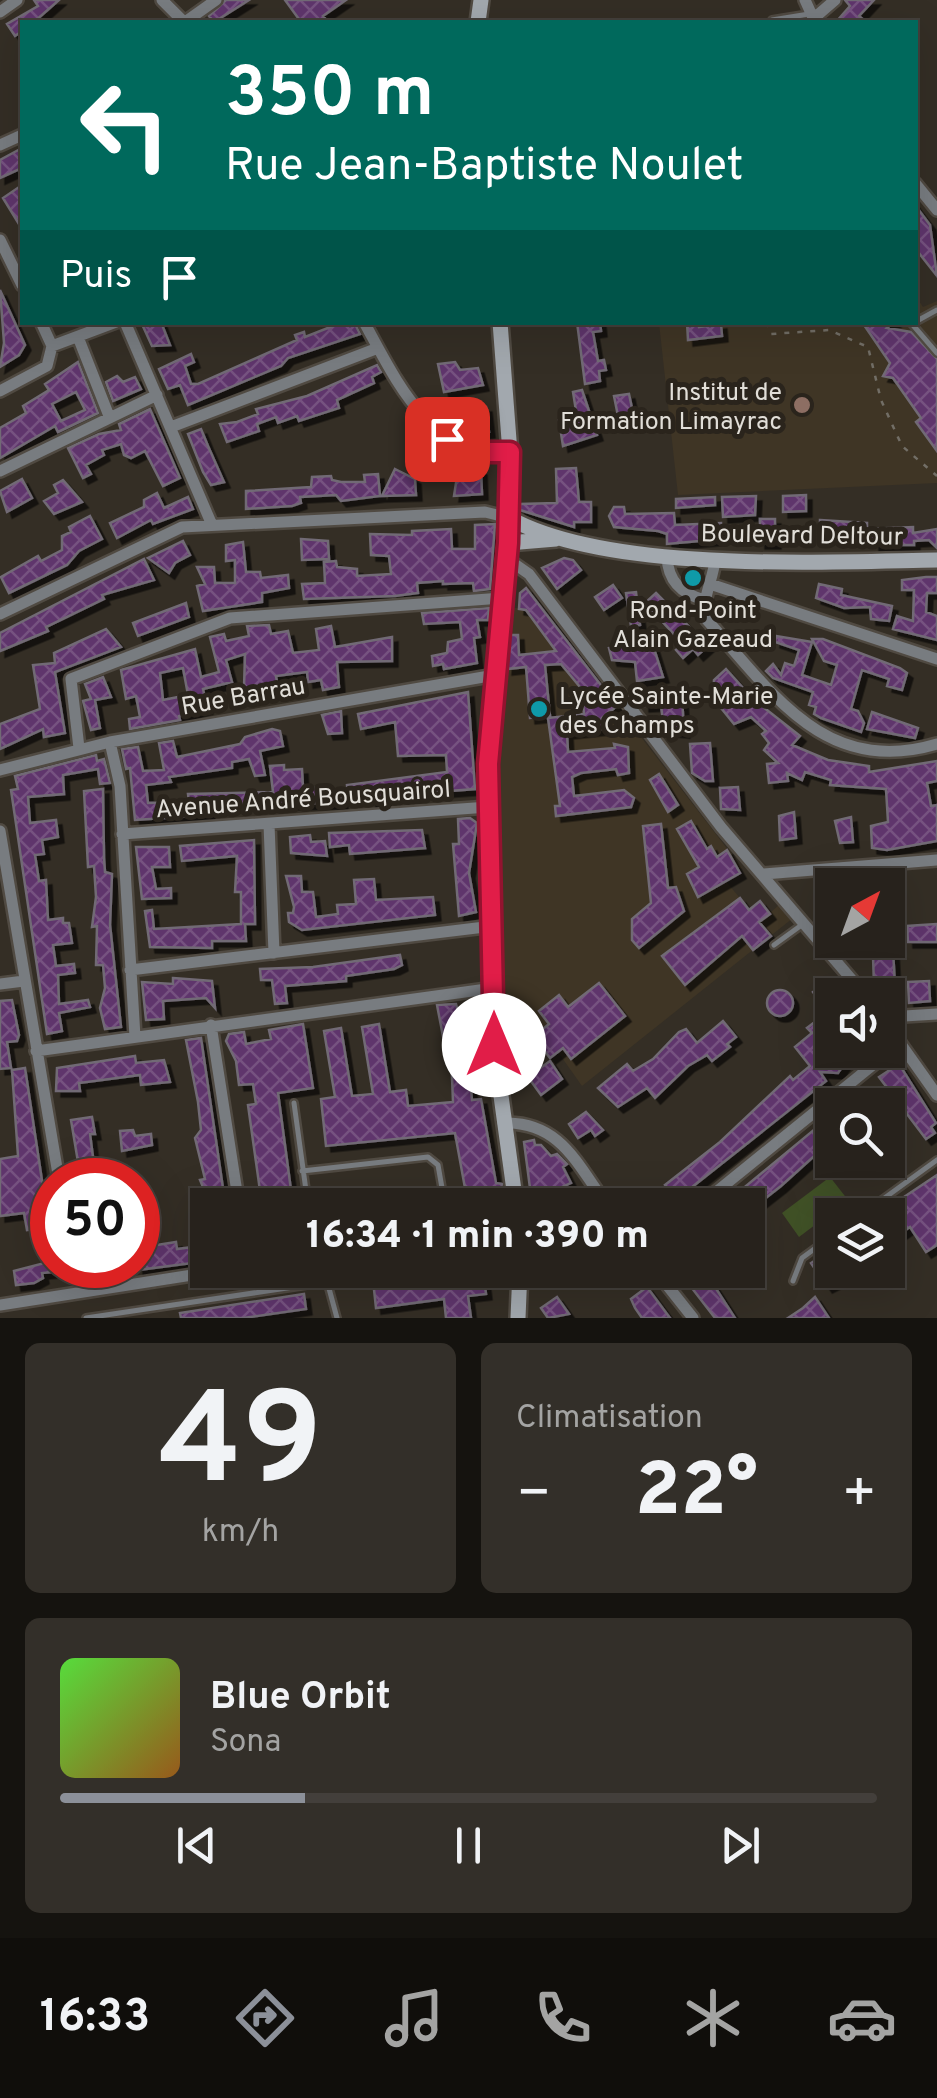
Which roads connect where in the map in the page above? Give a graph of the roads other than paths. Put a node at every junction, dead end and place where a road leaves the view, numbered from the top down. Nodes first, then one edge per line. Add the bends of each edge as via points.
1 (17, 0) edge
2 (162, 0) edge
3 (216, 0) edge
4 (805, 0) edge
5 (835, 0) edge
6 (0, 12) edge
7 (813, 18) edge
8 (182, 20) edge
9 (187, 20) edge
10 (772, 20) dead end
11 (932, 192) edge
12 (937, 210) edge
13 (0, 240) edge
14 (20, 280) edge
15 (42, 325) edge
16 (108, 325) edge
17 (126, 325) edge
18 (366, 325) edge
19 (500, 325) edge
20 (916, 325) edge
21 (78, 337) junction
22 (52, 346) junction
23 (378, 348) junction
24 (937, 353) edge
25 (0, 392) edge
26 (156, 395) junction
27 (110, 416) junction
28 (171, 427) junction
29 (510, 452) junction
30 (0, 472) edge
31 (509, 518) junction
32 (212, 525) junction
33 (560, 538) junction
34 (507, 551) junction
35 (667, 556) junction
36 (716, 559) junction
37 (937, 560) edge
38 (712, 585) junction
39 (502, 598) junction
40 (705, 600) junction
41 (0, 614) edge
42 (937, 659) edge
43 (495, 675) junction
44 (110, 742) junction
45 (937, 744) edge
46 (80, 748) junction
47 (0, 770) edge
48 (488, 807) junction
49 (269, 824) junction
50 (0, 831) edge
51 (122, 834) junction
52 (937, 860) edge
53 (764, 874) junction
54 (805, 922) junction
55 (493, 926) junction
56 (774, 945) dead end
57 (274, 954) junction
58 (130, 970) junction
59 (851, 978) edge
60 (24, 981) junction
61 (0, 984) edge
62 (494, 988) junction
63 (937, 1014) edge
64 (905, 1015) edge
65 (211, 1025) junction
66 (135, 1037) junction
67 (905, 1050) edge
68 (36, 1051) junction
69 (869, 1068) edge
70 (937, 1094) edge
71 (294, 1103) dead end
72 (503, 1124) junction
73 (55, 1158) edge
74 (937, 1160) edge
75 (302, 1171) junction
76 (236, 1188) edge
77 (305, 1188) edge
78 (442, 1188) edge
79 (513, 1188) edge
80 (594, 1188) edge
81 (721, 1188) edge
82 (884, 1198) edge
83 (815, 1248) edge
84 (190, 1275) edge
85 (794, 1281) dead end
86 (287, 1288) edge
87 (329, 1288) edge
88 (519, 1288) edge
89 (670, 1288) edge
90 (0, 1305) edge
91 (86, 1318) edge
92 (338, 1318) edge
93 (518, 1318) edge
94 (693, 1318) edge

1 - 6 street
2 - 8 street
3 - 9 street
4 - 7 street
5 - 7 street
7 - 10 lane
11 - 12 street
13 - 14 street
15 - 22 street
16 - 21 street
17 - 26 street
18 - 23 street
19 - 29 main road
20 - 24 lane
21 - 22 street
21 - 27 street
22 - 25 street via 47,366
23 - 28 street
23 - 29 street via 447,439 483,452
26 - 27 street
26 - 28 street
27 - 30 street
28 - 32 street
29 - 31 main road
31 - 32 street via 485,512
31 - 33 main road, Boulevard Deltour
31 - 34 main road
32 - 41 street via 174,529
33 - 34 main road, Boulevard Deltour
33 - 35 main road, Boulevard Deltour
34 - 39 main road
34 - 53 street
35 - 36 main road, Boulevard Deltour
35 - 40 street, Boulevard Deltour via 670,578
36 - 37 main road, Boulevard Deltour
36 - 38 street
38 - 40 street
38 - 42 street
39 - 43 main road
39 - 46 street via 217,621 72,680
40 - 45 street via 707,620 817,732 878,754
43 - 44 street, Rue Barrau
43 - 48 main road
44 - 46 street, Rue Barrau
44 - 51 street
46 - 47 street, Rue Barrau
48 - 49 street, Avenue André Bousquairol
48 - 55 main road
49 - 51 street, Avenue André Bousquairol
49 - 57 street
50 - 60 street
51 - 58 street
52 - 53 street
53 - 54 street
54 - 56 lane
54 - 59 street
55 - 57 street
55 - 62 main road
57 - 58 street
58 - 66 street
60 - 61 street
60 - 68 street
62 - 65 street
62 - 72 main road
63 - 64 street
65 - 66 street
65 - 76 street
66 - 68 street
67 - 70 street
68 - 73 street
69 - 81 street
71 - 75 lane
72 - 79 main road
72 - 80 street via 530,1123 557,1139
74 - 82 lane
75 - 77 lane
75 - 78 lane via 428,1157 438,1164
83 - 85 lane via 802,1258
84 - 90 street
86 - 91 lane
87 - 92 lane
88 - 93 main road
89 - 94 street

